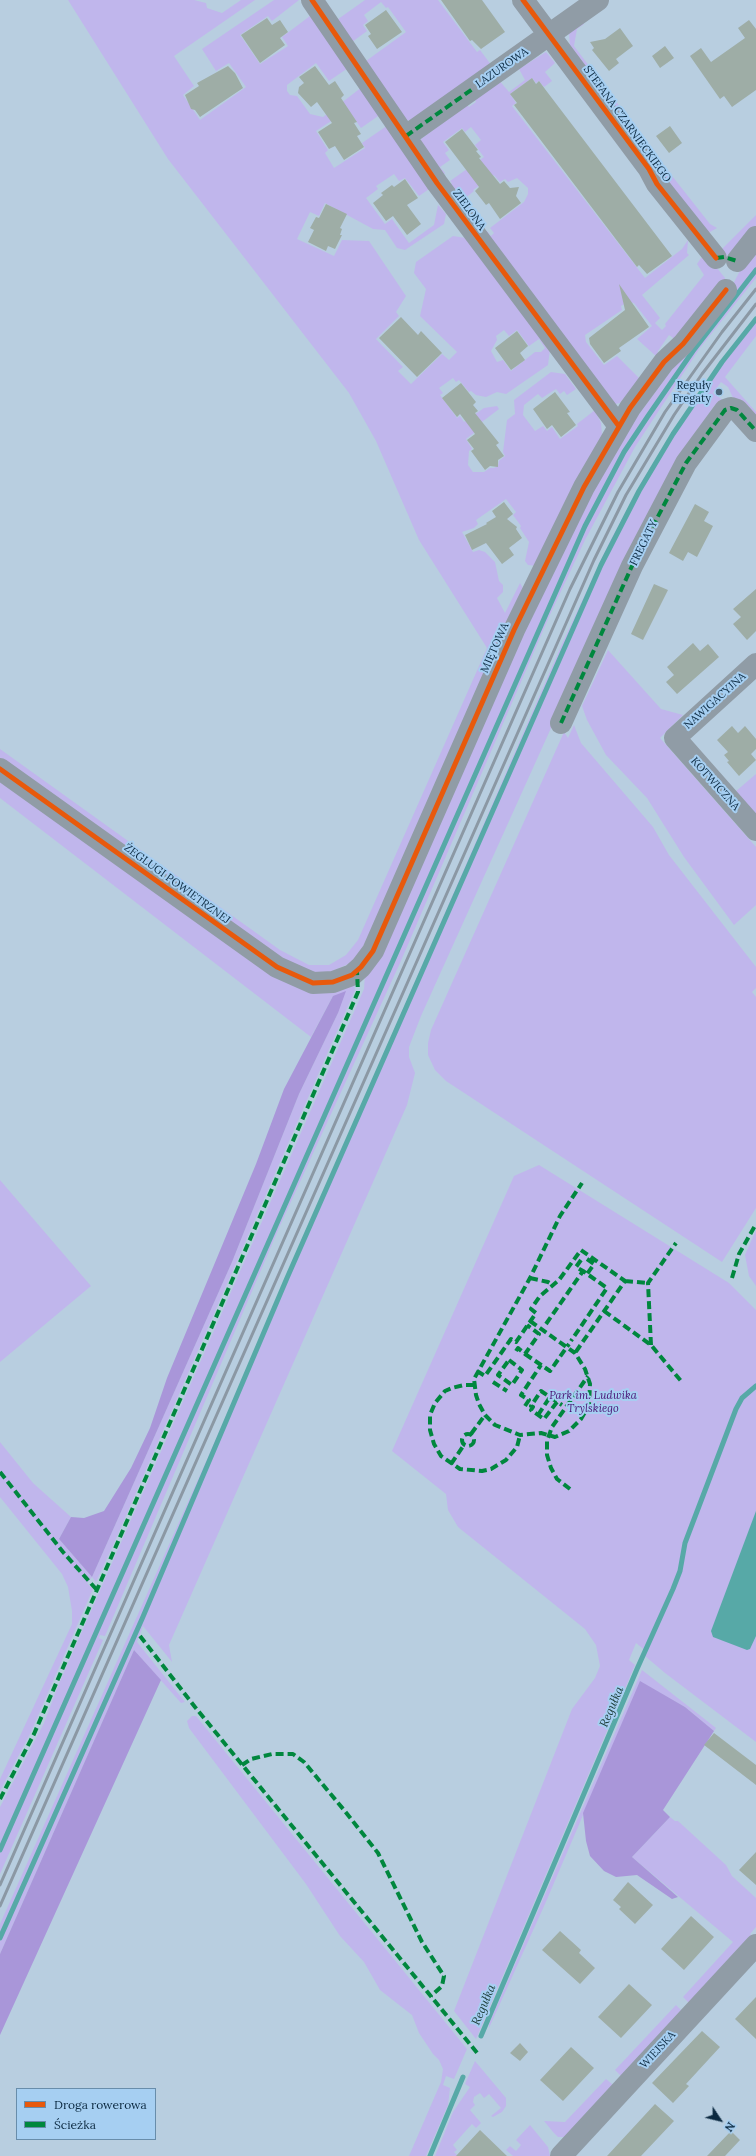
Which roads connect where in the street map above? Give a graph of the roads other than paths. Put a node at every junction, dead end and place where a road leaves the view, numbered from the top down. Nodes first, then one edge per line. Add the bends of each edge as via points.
1 (312, 0) edge
2 (523, 0) edge
3 (598, 0) edge
4 (549, 34) junction
5 (406, 136) junction
6 (756, 237) edge
7 (726, 290) dead end
8 (618, 425) junction
9 (756, 431) edge
10 (756, 664) edge
11 (561, 722) dead end
12 (674, 738) joint
13 (0, 769) edge
14 (756, 830) edge
15 (352, 975) joint
16 (756, 1946) edge
17 (561, 2156) edge

1 - 5 street, ZIELONA
2 - 4 street, STEFANA CZARNIECKIEGO
3 - 4 street, LAZUROWA
4 - 5 street, LAZUROWA
4 - 6 street, STEFANA CZARNIECKIEGO via 661,189 726,259
5 - 8 street, ZIELONA via 463,219
7 - 8 street, MIĘTOWA via 683,344 664,362
8 - 15 street, MIĘTOWA via 584,487 514,630 373,951 361,968
9 - 11 street, FREGATY via 737,410 725,410 690,456 632,566
10 - 12 street, NAWIGACYJNA
12 - 14 street, KOTWICZNA
13 - 15 street, ŻEGLUGI POWIETRZNEJ via 277,967 313,983 332,982
16 - 17 street, WIEJSKA

